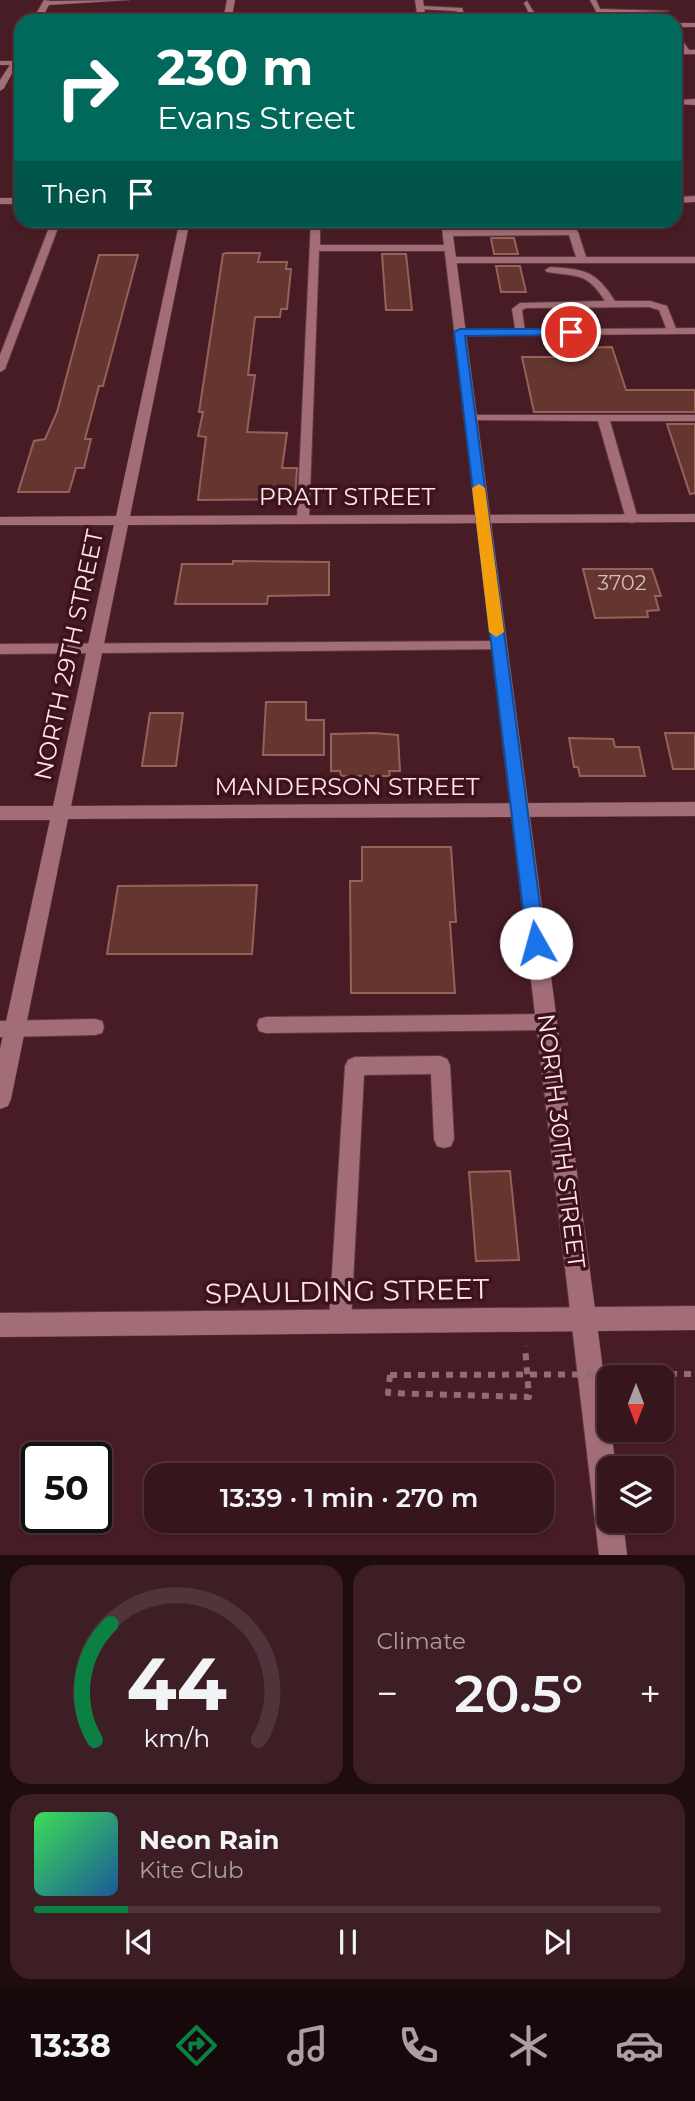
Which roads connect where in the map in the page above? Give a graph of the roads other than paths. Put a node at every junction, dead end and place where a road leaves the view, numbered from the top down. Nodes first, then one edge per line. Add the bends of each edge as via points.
1 (126, 0) edge
2 (593, 0) edge
3 (658, 0) edge
4 (47, 2) edge
5 (527, 3) dead end
6 (419, 4) edge
7 (666, 11) junction
8 (461, 14) edge
9 (532, 14) edge
10 (668, 14) edge
11 (682, 44) edge
12 (695, 52) edge
13 (14, 69) edge
14 (0, 88) edge
15 (54, 228) edge
16 (183, 228) edge
17 (316, 228) edge
18 (447, 228) edge
19 (489, 228) edge
20 (570, 228) edge
21 (573, 232) junction
22 (315, 248) junction
23 (451, 259) junction
24 (582, 260) junction
25 (695, 260) edge
26 (612, 304) junction
27 (672, 331) junction
28 (695, 331) edge
29 (460, 332) junction
30 (520, 332) junction
31 (0, 369) edge
32 (470, 418) junction
33 (603, 418) junction
34 (695, 418) edge
35 (695, 518) edge
36 (482, 519) junction
37 (632, 519) junction
38 (303, 520) junction
39 (0, 521) edge
40 (121, 521) junction
41 (498, 646) junction
42 (0, 649) edge
43 (94, 649) junction
44 (695, 809) edge
45 (519, 811) junction
46 (0, 813) edge
47 (59, 813) junction
48 (546, 1022) junction
49 (267, 1025) dead end
50 (95, 1027) dead end
51 (7, 1029) edge
52 (0, 1099) edge
53 (444, 1139) dead end
54 (695, 1318) edge
55 (584, 1319) junction
56 (340, 1321) junction
57 (0, 1325) edge
58 (601, 1456) edge
59 (610, 1533) edge
60 (613, 1555) edge

1 - 4 street
2 - 7 lane via 597,11
3 - 7 lane
5 - 9 lane
6 - 8 lane via 460,9
7 - 10 lane
11 - 12 lane via 687,52
13 - 14 street
15 - 31 lane
16 - 40 street, NORTH 29TH STREET
17 - 22 lane
18 - 23 street, NORTH 30TH STREET
19 - 21 lane
20 - 21 lane
21 - 24 lane
22 - 23 lane
22 - 38 lane
23 - 24 lane
23 - 26 lane via 576,271 596,278
23 - 29 street, NORTH 30TH STREET
24 - 25 lane
26 - 27 lane via 663,308
26 - 30 lane via 524,305 517,309
27 - 28 street
27 - 30 street
29 - 30 street
29 - 32 street, NORTH 30TH STREET
32 - 33 lane
32 - 36 street, NORTH 30TH STREET
33 - 34 lane
33 - 37 lane
35 - 37 street, PRATT STREET
36 - 37 street, PRATT STREET
36 - 38 street, PRATT STREET
36 - 41 street, NORTH 30TH STREET
38 - 40 street, PRATT STREET
39 - 40 street, PRATT STREET
40 - 43 street, NORTH 29TH STREET
41 - 43 lane
41 - 45 street, NORTH 30TH STREET
42 - 43 lane
43 - 47 street, NORTH 29TH STREET
44 - 45 street, MANDERSON STREET
45 - 47 street, MANDERSON STREET
45 - 48 street, NORTH 30TH STREET
46 - 47 street, MANDERSON STREET
47 - 51 street, NORTH 29TH STREET
48 - 49 lane
48 - 55 street, NORTH 30TH STREET
50 - 51 lane
51 - 52 street, NORTH 29TH STREET
53 - 56 lane via 440,1065 355,1066
54 - 55 street, SPAULDING STREET
55 - 56 street, SPAULDING STREET
55 - 58 street, NORTH 30TH STREET
56 - 57 street, SPAULDING STREET
59 - 60 street, NORTH 30TH STREET

